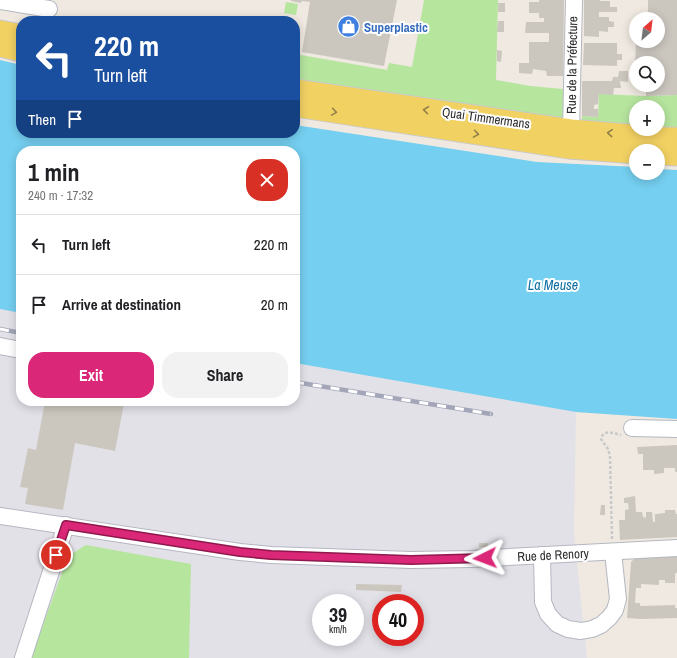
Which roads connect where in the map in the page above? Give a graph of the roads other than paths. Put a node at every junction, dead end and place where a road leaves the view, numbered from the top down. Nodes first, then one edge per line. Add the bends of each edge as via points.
1 (0, 0) edge
2 (574, 0) edge
3 (49, 9) dead end
4 (0, 31) edge
5 (16, 34) edge
6 (0, 46) edge
7 (16, 49) edge
8 (300, 91) edge
9 (300, 107) edge
10 (571, 130) junction
11 (677, 138) edge
12 (629, 152) edge
13 (665, 154) edge
14 (677, 155) edge
15 (0, 346) edge
16 (16, 349) edge
17 (632, 428) road end
18 (677, 429) edge
19 (0, 516) edge
20 (66, 525) junction
21 (677, 548) edge
22 (613, 552) junction
23 (542, 555) junction
24 (23, 658) edge

1 - 3 street
2 - 10 street, Rue de la Préfecture
4 - 5 main road
6 - 7 main road
10 -> 8 main road, Quai Timmermans
9 -> 12 main road, Quai Timmermans via 569,148
11 -> 10 main road, Quai Timmermans
13 - 14 main road
15 - 16 street
17 - 18 street
19 - 20 street, Rue de Renory
20 - 23 street, Rue de Renory via 271,555 411,560
20 - 24 street
21 - 22 street, Rue de Renory
22 - 23 street, Rue de Renory
22 - 23 street via 618,587 615,610 601,625 581,631 557,624 548,614 542,602

